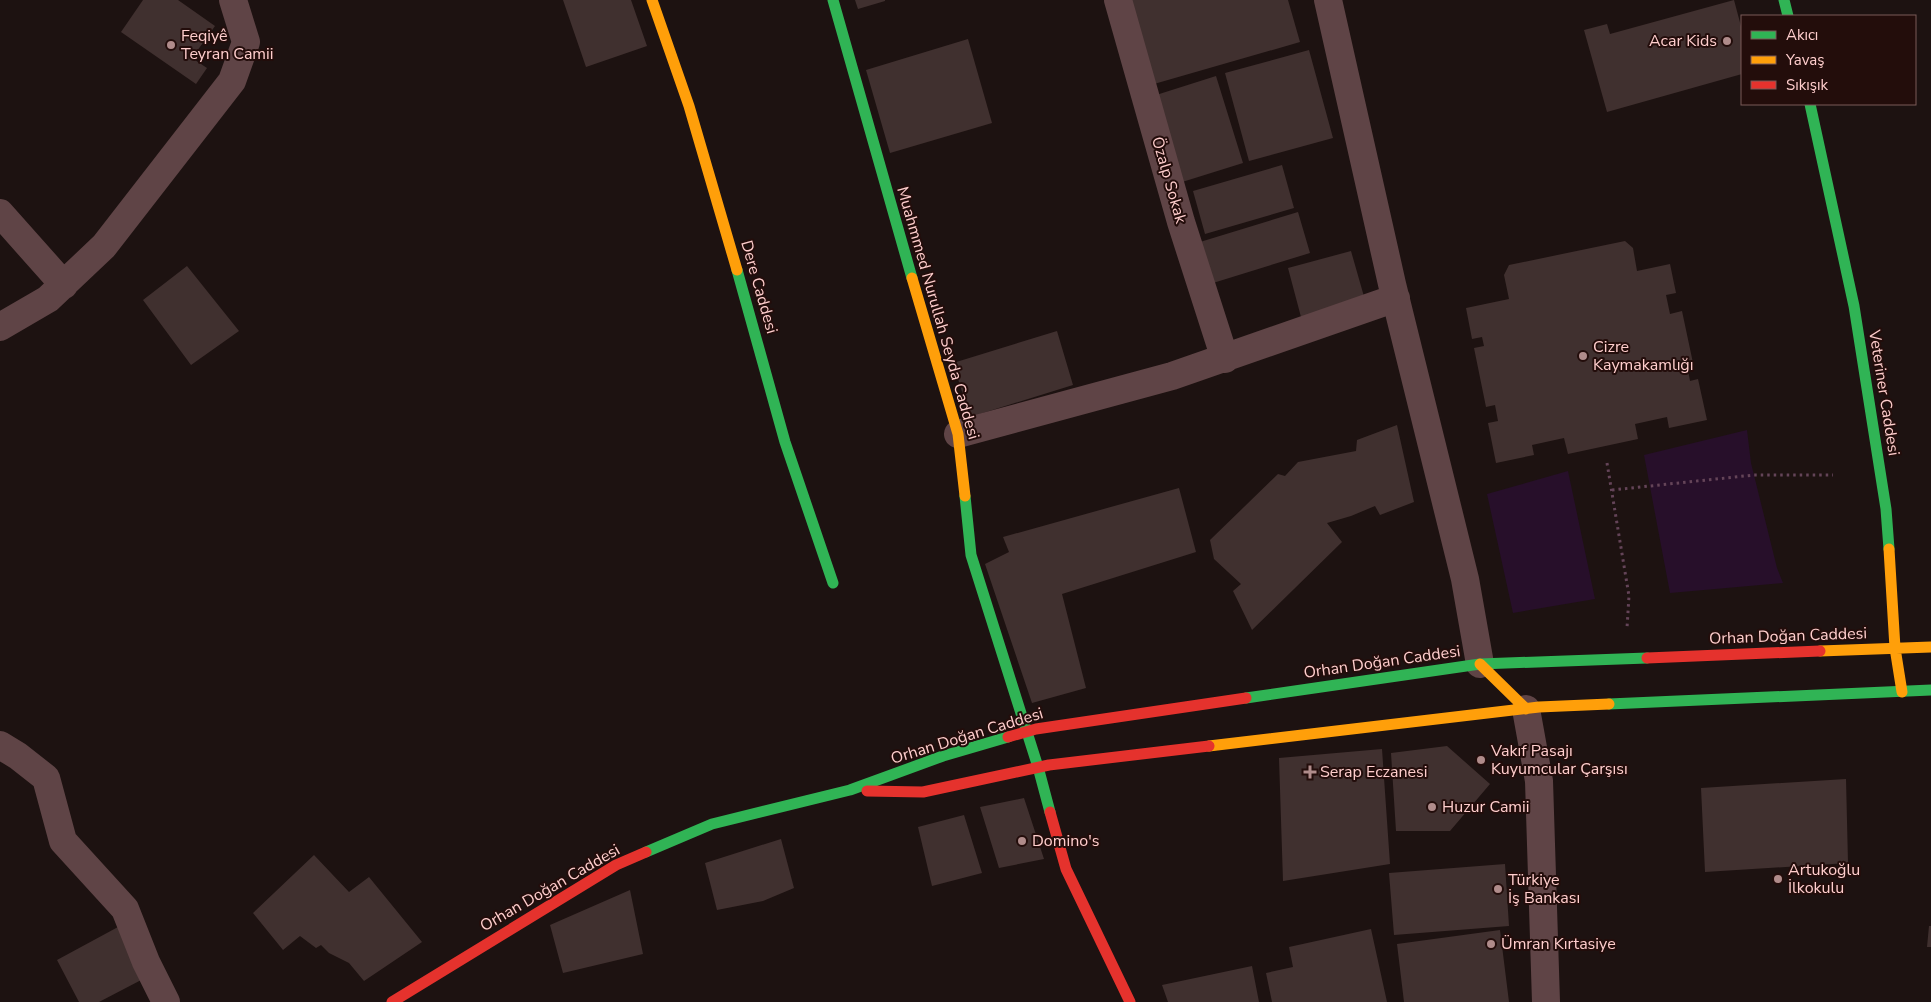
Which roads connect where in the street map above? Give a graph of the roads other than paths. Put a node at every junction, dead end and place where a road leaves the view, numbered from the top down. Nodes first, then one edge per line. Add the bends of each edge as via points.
1 (233, 0) edge
2 (652, 0) edge
3 (833, 0) edge
4 (1118, 0) edge
5 (1328, 0) edge
6 (1784, 0) edge
7 (1788, 15) edge
8 (1810, 105) edge
9 (0, 213) edge
10 (64, 285) junction
11 (1396, 298) junction
12 (0, 327) edge
13 (1225, 359) junction
14 (958, 434) junction
15 (833, 583) dead end
16 (1931, 647) edge
17 (1895, 648) junction
18 (1480, 664) junction
19 (1931, 690) edge
20 (1902, 692) junction
21 (1526, 708) junction
22 (1026, 732) junction
23 (0, 745) edge
24 (1038, 767) junction
25 (850, 790) junction
26 (166, 1002) edge
27 (392, 1002) edge
28 (1130, 1002) edge
29 (1546, 1002) edge

1 - 10 street via 246,42 232,81 104,246
2 - 15 street, Dere Caddesi via 689,106 785,442
3 - 14 street, Muahmmed Nurullah Seyda Caddesi
4 - 13 street, Özalp Sokak via 1181,222
5 - 11 street
6 - 7 street
8 - 17 street, Veteriner Caddesi via 1854,306 1886,509
9 - 10 street
10 - 12 street via 48,299
11 - 13 street
11 - 18 street via 1465,579
13 - 14 street
14 - 22 street, Muahmmed Nurullah Seyda Caddesi via 971,554
16 - 17 street, Orhan Doğan Caddesi
17 - 18 street, Orhan Doğan Caddesi
17 - 20 street, Veteriner Caddesi
18 - 21 street
18 - 22 street, Orhan Doğan Caddesi
19 - 20 street, Orhan Doğan Caddesi
20 - 21 street, Orhan Doğan Caddesi
21 - 24 street, Orhan Doğan Caddesi
21 - 29 street via 1539,781
22 - 24 street, Muahmmed Nurullah Seyda Caddesi
22 - 25 street, Orhan Doğan Caddesi via 943,756
23 - 26 street via 46,778 63,841 125,909
24 - 25 street, Orhan Doğan Caddesi via 923,792
24 - 28 street, Muahmmed Nurullah Seyda Caddesi via 1066,869
25 - 27 street, Orhan Doğan Caddesi via 712,824 616,865

